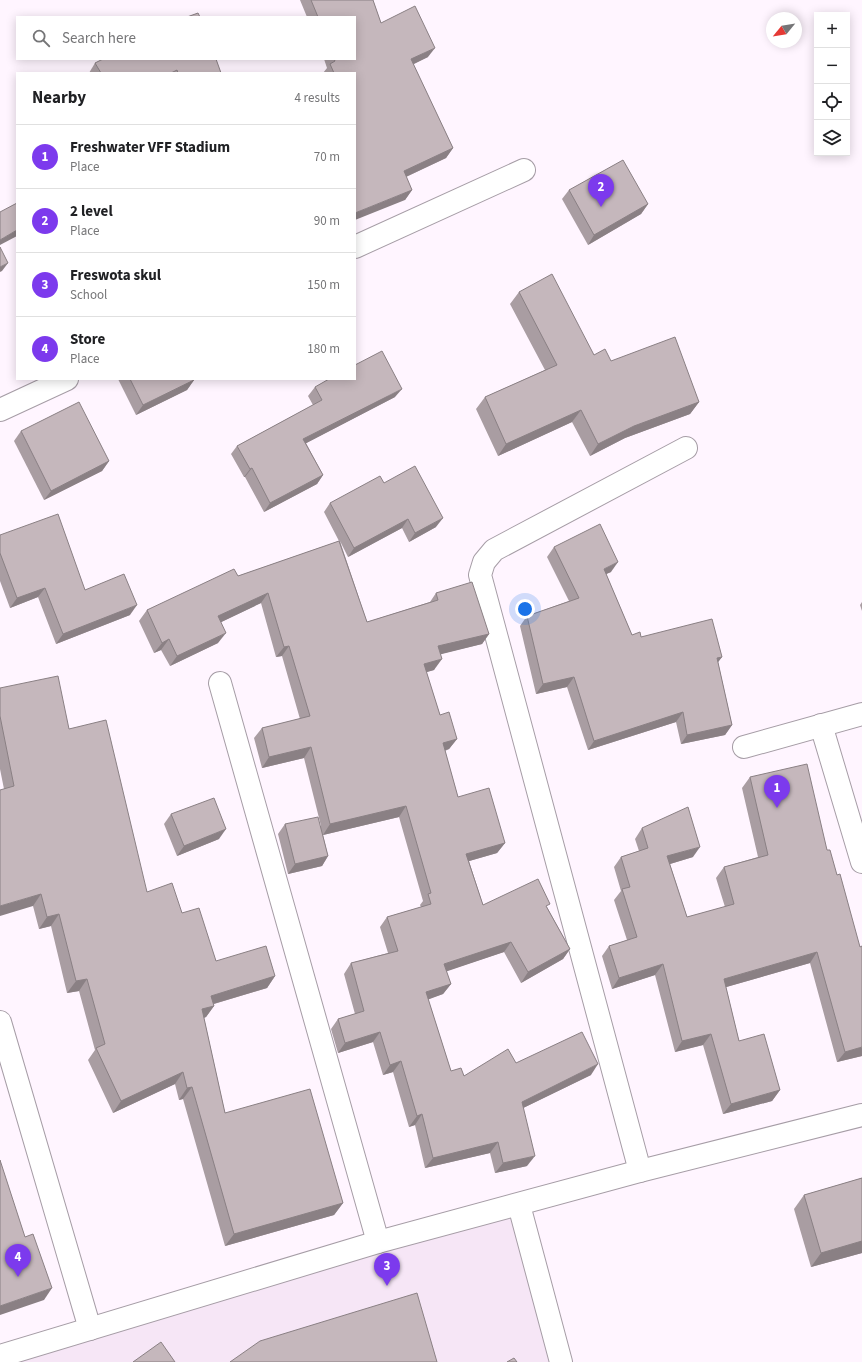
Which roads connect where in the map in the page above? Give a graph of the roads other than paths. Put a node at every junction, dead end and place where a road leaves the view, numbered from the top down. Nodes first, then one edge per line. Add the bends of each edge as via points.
1 (524, 170) dead end
2 (356, 247) edge
3 (65, 380) edge
4 (0, 410) edge
5 (686, 448) dead end
6 (220, 683) dead end
7 (862, 714) edge
8 (821, 725) junction
9 (744, 747) dead end
10 (862, 862) edge
11 (0, 1022) edge
12 (862, 1115) edge
13 (640, 1172) junction
14 (519, 1205) junction
15 (378, 1242) junction
16 (90, 1329) junction
17 (0, 1356) edge
18 (561, 1362) edge

1 - 2 street
3 - 4 street
5 - 13 street via 494,550 484,562 480,575
6 - 15 street
7 - 8 street
8 - 9 street
8 - 10 street
11 - 16 street
12 - 13 street
13 - 14 street
14 - 15 street
14 - 18 street
15 - 16 street
16 - 17 street

